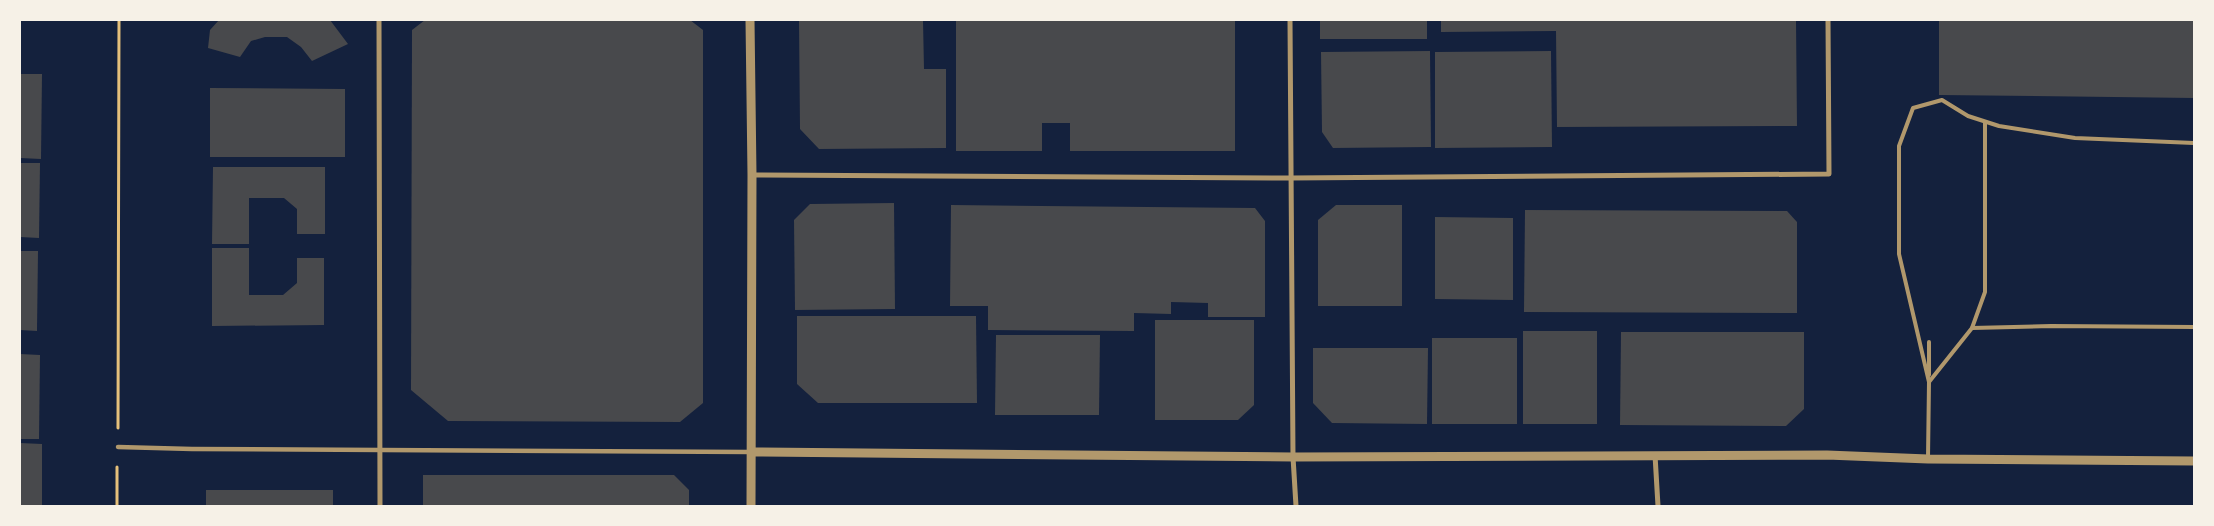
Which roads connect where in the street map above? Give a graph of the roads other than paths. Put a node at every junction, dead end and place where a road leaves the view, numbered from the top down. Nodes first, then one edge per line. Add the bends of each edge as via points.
1 (379, 20) edge
2 (750, 20) edge
3 (1290, 20) edge
4 (1828, 20) edge
5 (1985, 122) junction
6 (2194, 143) edge
7 (752, 175) junction
8 (1291, 178) junction
9 (2194, 326) edge
10 (1972, 328) junction
11 (1929, 342) dead end
12 (1929, 382) junction
13 (118, 447) road end
14 (380, 449) junction
15 (752, 452) junction
16 (1655, 455) junction
17 (1293, 456) junction
18 (1928, 459) junction
19 (2194, 461) edge
20 (380, 506) edge
21 (751, 506) edge
22 (1296, 506) edge
23 (1658, 506) edge

1 - 14 street
2 - 7 street
3 - 8 street
4 - 8 street via 1829,174
5 - 6 lane via 2075,138
5 - 10 lane via 1985,292
5 - 12 lane via 1942,100 1913,108 1899,146 1899,254
7 - 8 street
7 - 15 street
8 - 17 street
9 - 10 lane
10 - 12 lane
11 - 12 lane
12 - 18 lane
13 - 14 street
14 - 15 street
14 - 20 street
15 - 17 street
15 - 21 street
16 - 17 street
16 - 18 street via 1827,455
16 - 23 street
17 - 22 street
18 - 19 street

